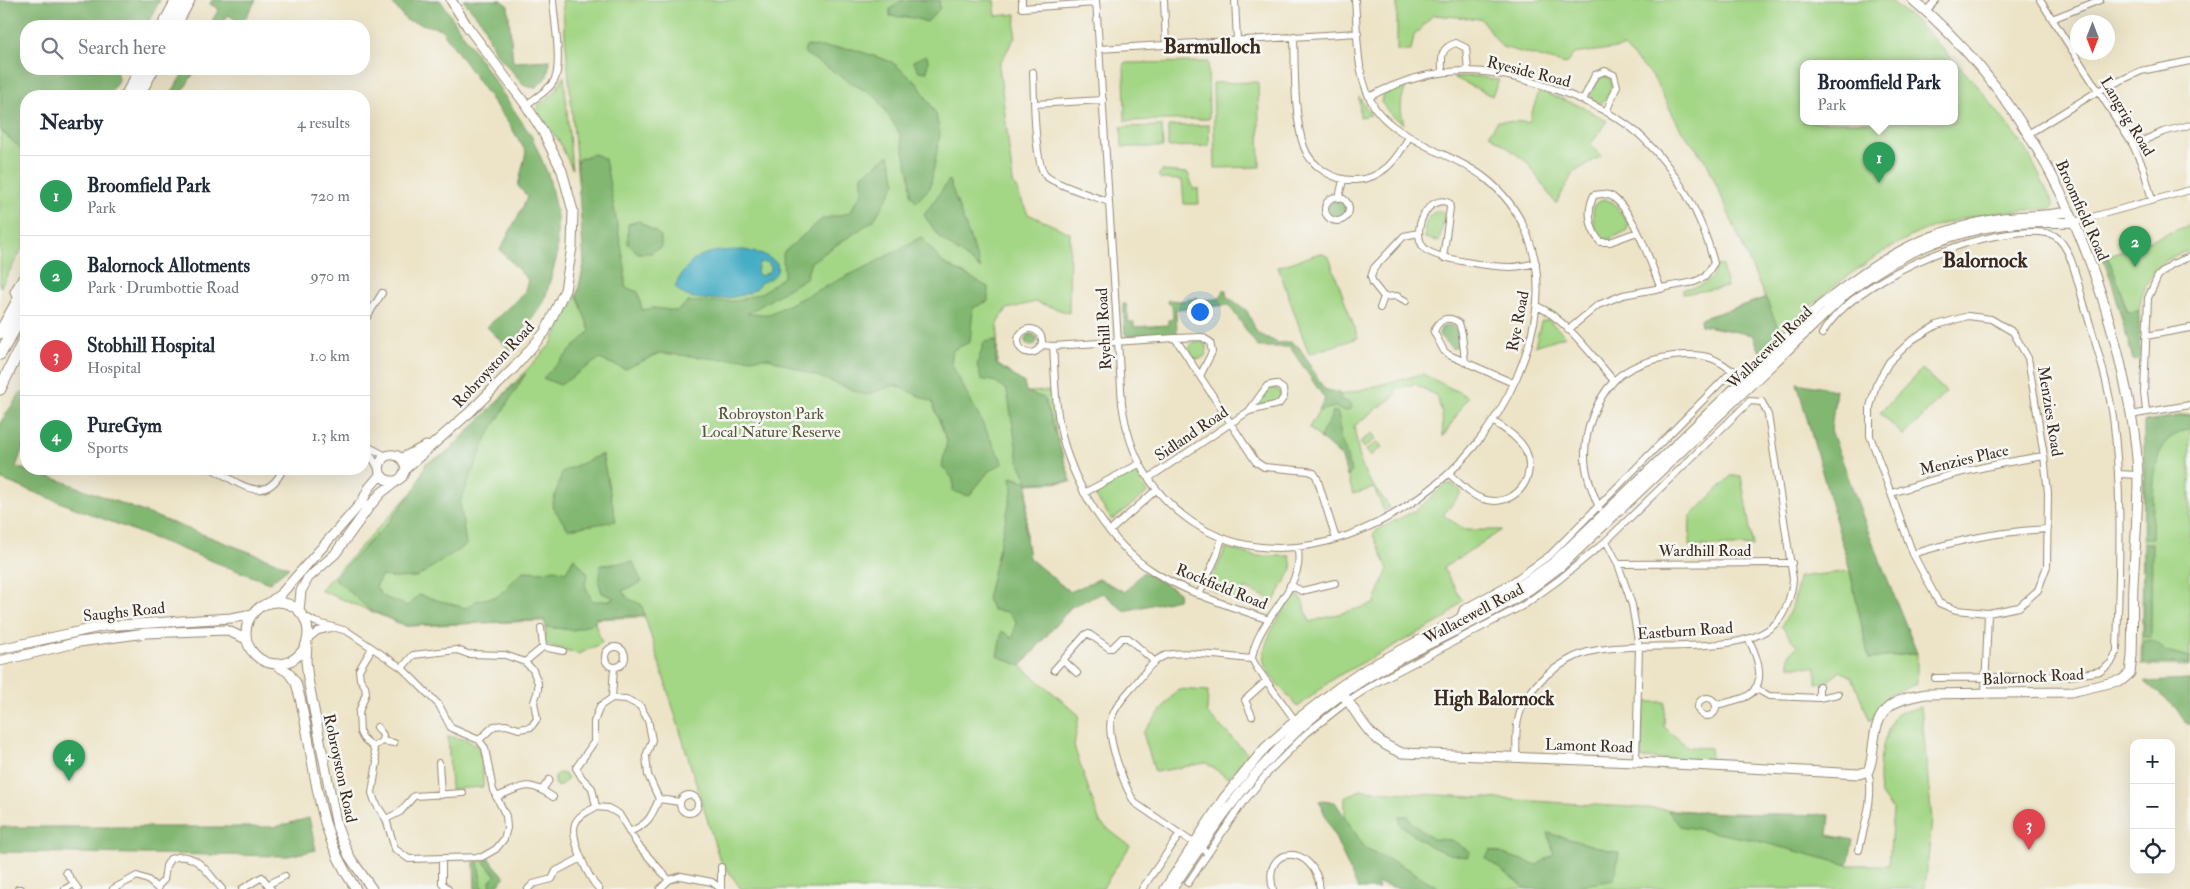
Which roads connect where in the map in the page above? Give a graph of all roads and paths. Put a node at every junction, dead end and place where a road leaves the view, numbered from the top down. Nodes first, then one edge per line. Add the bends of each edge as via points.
1 (177, 0) edge
2 (189, 0) edge
3 (451, 0) edge
4 (553, 0) edge
5 (1022, 0) edge
6 (1164, 0) edge
7 (1235, 0) edge
8 (1355, 0) edge
9 (1913, 0) edge
10 (1936, 0) edge
11 (2040, 0) edge
12 (2100, 0) edge
13 (1096, 2) edge
14 (1926, 11) junction
15 (2052, 19) junction
16 (166, 20) edge
17 (178, 20) edge
18 (1358, 33) junction
19 (1294, 36) junction
20 (1237, 40) junction
21 (1166, 45) junction
22 (1099, 49) junction
23 (2190, 60) edge
24 (1468, 71) junction
25 (1033, 72) dead end
26 (1442, 73) junction
27 (138, 75) edge
28 (150, 75) edge
29 (129, 90) edge
30 (141, 90) edge
31 (2098, 91) junction
32 (1369, 97) junction
33 (1103, 100) junction
34 (1582, 100) junction
35 (1035, 104) junction
36 (526, 105) junction
37 (1606, 112) junction
38 (2190, 125) edge
39 (2028, 134) junction
40 (1409, 137) junction
41 (2133, 145) junction
42 (1344, 180) junction
43 (2190, 190) edge
44 (1339, 198) dead end
45 (2152, 200) junction
46 (1109, 202) junction
47 (2069, 211) junction
48 (2074, 222) junction
49 (1637, 232) junction
50 (1418, 233) junction
51 (2056, 236) joint
52 (1918, 245) junction
53 (2190, 257) edge
54 (1444, 258) junction
55 (1925, 258) junction
56 (1536, 263) junction
57 (20, 285) edge
58 (1661, 289) junction
59 (382, 293) dead end
60 (20, 297) edge
61 (1384, 297) junction
62 (1406, 301) dead end
63 (1537, 306) junction
64 (1380, 308) dead end
65 (370, 312) edge
66 (0, 319) edge
67 (20, 319) edge
68 (2190, 328) edge
69 (1568, 330) junction
70 (0, 333) edge
71 (1822, 334) dead end
72 (2146, 336) junction
73 (1175, 338) junction
74 (1118, 342) junction
75 (1042, 345) junction
76 (1053, 346) junction
77 (20, 348) edge
78 (0, 354) edge
79 (1464, 362) junction
80 (1733, 370) junction
81 (1200, 376) junction
82 (1614, 380) junction
83 (1513, 383) junction
84 (1745, 384) junction
85 (0, 389) edge
86 (1756, 400) joint
87 (2190, 405) edge
88 (1249, 411) junction
89 (2146, 411) junction
90 (2130, 415) junction
91 (1493, 421) junction
92 (1231, 423) junction
93 (440, 440) junction
94 (370, 447) edge
95 (370, 454) edge
96 (1672, 454) junction
97 (386, 456) junction
98 (2044, 456) junction
99 (402, 458) junction
100 (1139, 464) junction
101 (1684, 466) junction
102 (406, 468) junction
103 (379, 471) junction
104 (1449, 474) junction
105 (2118, 474) junction
106 (224, 475) edge
107 (280, 475) edge
108 (2138, 475) junction
109 (1149, 478) junction
110 (395, 481) junction
111 (1156, 490) junction
112 (1084, 493) junction
113 (1892, 493) junction
114 (1599, 508) junction
115 (2048, 529) junction
116 (1110, 531) junction
117 (1222, 538) junction
118 (1336, 539) junction
119 (1606, 541) junction
120 (1298, 547) junction
121 (1913, 554) junction
122 (1792, 563) junction
123 (1618, 564) junction
124 (1335, 583) dead end
125 (1290, 585) junction
126 (1199, 595) junction
127 (268, 604) junction
128 (301, 613) junction
129 (1988, 613) junction
130 (253, 614) junction
131 (1269, 620) junction
132 (1460, 624) junction
133 (337, 627) junction
134 (541, 628) dead end
135 (246, 639) junction
136 (1750, 640) junction
137 (308, 641) junction
138 (543, 647) junction
139 (1639, 647) junction
140 (372, 648) junction
141 (0, 649) edge
142 (563, 651) dead end
143 (1252, 659) junction
144 (1062, 660) junction
145 (0, 661) edge
146 (525, 662) junction
147 (1155, 662) junction
148 (276, 665) junction
149 (614, 667) dead end
150 (402, 668) junction
151 (1054, 670) dead end
152 (1077, 673) dead end
153 (1935, 678) dead end
154 (1985, 678) junction
155 (1266, 681) junction
156 (1819, 686) dead end
157 (1755, 688) junction
158 (1343, 694) junction
159 (1838, 694) dead end
160 (1985, 694) junction
161 (612, 698) junction
162 (1819, 698) junction
163 (1716, 705) dead end
164 (1252, 716) dead end
165 (1298, 724) junction
166 (377, 727) dead end
167 (479, 740) junction
168 (382, 741) junction
169 (394, 743) dead end
170 (373, 747) junction
171 (1516, 758) junction
172 (1636, 762) junction
173 (439, 763) dead end
174 (1868, 771) junction
175 (549, 780) dead end
176 (542, 790) junction
177 (463, 793) dead end
178 (441, 794) junction
179 (496, 797) junction
180 (553, 797) dead end
181 (658, 798) junction
182 (680, 802) dead end
183 (596, 807) junction
184 (386, 819) junction
185 (629, 832) junction
186 (1180, 834) junction
187 (1197, 846) junction
188 (1858, 850) dead end
189 (1208, 854) junction
190 (442, 858) junction
191 (581, 858) junction
192 (720, 867) dead end
193 (66, 872) dead end
194 (285, 876) dead end
195 (669, 880) junction
196 (1188, 883) dead end
197 (270, 886) edge
198 (76, 887) edge
199 (157, 888) edge
200 (65, 889) edge
201 (113, 889) edge
202 (222, 889) edge
203 (242, 889) edge
204 (356, 889) edge
205 (372, 889) edge
206 (448, 889) edge
207 (528, 889) edge
208 (599, 889) edge
209 (660, 889) edge
210 (721, 889) edge
211 (1142, 889) edge
212 (1165, 889) edge
213 (1172, 889) edge
214 (1273, 889) edge
215 (1320, 889) edge

1 - 16 highway
2 - 17 highway
3 - 36 street, Robroyston Road
4 - 36 street via 558,57 555,79
5 - 13 street via 1022,8
6 - 21 street
7 - 20 street
8 - 18 street, Rye Road
9 - 14 street, Broomfield Road
10 - 14 street
11 - 15 street, Langrig Road
12 - 15 street
13 - 22 street, Ryehill Road
14 - 39 street, Broomfield Road via 1971,57
15 - 31 street, Langrig Road
18 - 19 street
18 - 32 street, Rye Road via 1361,73
19 - 20 street
19 - 42 street via 1298,112 1304,147 1317,166
20 - 21 street
21 - 22 street
22 - 33 street, Ryehill Road
23 - 31 street via 2141,71
24 - 26 street, Ryeside Road
24 - 26 street, Ryeside Road via 1466,48 1456,42 1448,45 1442,53
24 - 34 street, Ryeside Road via 1505,76
25 - 35 street
26 - 32 street, Ryeside Road via 1413,78
27 - 29 highway
28 - 30 highway
31 - 39 street
31 - 41 street, Langrig Road
32 - 40 street, Rye Road via 1383,118
33 - 35 street
33 - 46 street, Ryehill Road
34 - 37 street, Ryeside Road
34 - 37 street, Ryeside Road via 1595,75 1605,71 1614,75 1617,86
35 - 46 street via 1039,159 1045,175
36 - 93 street, Robroyston Road via 562,171 573,211 572,246 565,290 545,332 514,368
37 - 58 street, Ryeside Road via 1643,138 1681,183 1710,247 1714,263 1706,277
38 - 41 street
39 - 47 street, Broomfield Road
40 - 42 street via 1399,156 1386,169 1364,179
40 - 56 street, Rye Road via 1471,168 1495,186 1521,221
41 - 45 street, Langrig Road
42 - 44 street
43 - 45 street
45 - 48 street
46 - 74 street, Ryehill Road
47 - 48 street, Broomfield Road
47 - 52 street, Wallacewell Road via 2057,215 1990,220 1945,231
48 - 52 street, Wallacewell Road via 2030,222 1984,228
48 - 90 street, Broomfield Road via 2110,322
49 - 49 street via 1612,196 1594,195 1589,217 1600,242 1610,242
49 - 58 street
50 - 54 street via 1426,251
50 - 54 street via 1422,217 1428,210 1439,202 1449,203
50 - 61 street via 1404,236 1374,268 1373,283
51 - 55 street, Wallacewell Road via 2045,232 2008,234 1968,242
51 - 105 street, Broomfield Road via 2065,246 2078,282 2101,363 2112,416
52 - 55 street
52 - 84 street, Wallacewell Road via 1847,293
53 - 72 street via 2172,264 2158,276 2148,298
54 - 56 street via 1507,267
55 - 71 street, Wallacewell Road via 1871,288 1826,326
56 - 63 street, Rye Road
57 - 66 highway
58 - 69 street, Ryeside Road via 1623,295 1598,305
59 - 65 street
60 - 70 highway
61 - 62 street via 1398,296
61 - 64 street
63 - 69 street via 1548,311
63 - 83 street, Rye Road via 1525,356
67 - 78 highway
68 - 72 street
69 - 82 street
72 - 89 street
73 - 74 street
73 - 81 street
73 - 81 street via 1198,336 1210,342 1212,352
74 - 76 street
74 - 100 street, Ryehill Road via 1126,429
75 - 75 street via 1029,353 1022,351 1017,343 1018,336 1025,329 1035,329 1041,335
75 - 76 street
76 - 112 street, Rockfield Road via 1062,438
77 - 85 highway
79 - 79 street via 1444,352 1438,342 1434,332 1442,320 1459,323
79 - 83 street
80 - 82 street via 1704,356 1672,355 1641,364
80 - 84 street
80 - 114 street, Wallacewell Road
81 - 92 street
82 - 114 street via 1599,400 1585,452 1587,475
83 - 91 street, Rye Road
84 - 96 street, Wallacewell Road
86 - 101 street, Wallacewell Road via 1750,401
86 - 122 street, Eastburn Road via 1762,402 1768,415
87 - 89 street
88 - 88 street, Sidland Road via 1280,404 1284,397 1283,389 1276,384 1267,386
88 - 92 street, Sidland Road
89 - 90 street
90 - 108 street, Balornock Road
91 - 104 street, Rye Road
91 - 104 street via 1516,438 1527,454 1529,475 1520,491 1501,501 1481,499
92 - 109 street, Sidland Road
92 - 118 street via 1260,466 1314,473
93 - 99 street, Robroyston Road
93 - 102 street, Robroyston Road
94 - 97 street
95 - 103 street
96 - 101 street
96 - 132 street, Wallacewell Road via 1561,566 1521,595
97 - 99 street via 393,454
97 - 103 street via 379,463
98 - 113 street, Menzies Place via 1938,476
98 - 113 street, Menzies Road via 2028,358 2013,332 1991,319 1968,316 1937,326 1912,340 1889,362 1876,385 1870,407 1870,436
98 - 115 street, Menzies Road
99 - 102 street
100 - 109 street, Ryehill Road
100 - 112 street
101 - 119 street, Wallacewell Road
102 - 110 street, Robroyston Road via 402,477
103 - 110 street via 386,480
103 - 127 street via 362,502 281,594
104 - 118 street, Rye Road via 1396,513
105 - 108 street
105 - 154 street via 2117,651 2111,663 2101,670 2070,676
106 - 107 street via 257,491 267,489
108 - 160 street, Balornock Road via 2130,673 2122,680 2071,692
109 - 111 street, Ryehill Road
110 - 128 street, Robroyston Road via 369,507 335,554 308,578 298,605
111 - 116 street
111 - 117 street, Ryehill Road via 1185,517
112 - 116 street, Rockfield Road
113 - 121 street, Menzies Road
114 - 132 street, Wallacewell Road via 1550,555 1512,582 1463,609
115 - 121 street via 1954,541
115 - 129 street, Menzies Road via 2047,566 2038,590 2019,607
116 - 126 street, Rockfield Road via 1122,546 1153,572
117 - 120 street, Ryehill Road via 1250,546
117 - 126 street
118 - 120 street, Rye Road
119 - 123 street
119 - 158 street, Wallacewell Road via 1524,605 1377,682
120 - 125 street via 1297,571
121 - 129 street, Menzies Road via 1939,603 1956,610
122 - 123 street, Wardhill Road
122 - 136 street, Eastburn Road via 1791,596 1776,624
123 - 139 street via 1632,605
124 - 125 street via 1302,591
125 - 131 street
126 - 131 street, Rockfield Road
127 - 128 street via 282,602
127 - 130 street
128 - 133 street via 315,622
128 - 137 street via 308,628
129 - 154 street
130 - 135 street via 246,628
130 - 141 street, Saughs Road via 104,626
131 - 143 street
132 - 158 street, Wallacewell Road
133 - 137 street via 323,629
133 - 140 street
134 - 138 street
135 - 145 street, Saughs Road via 226,630 146,633 79,642
135 - 148 street via 254,654
136 - 139 street, Eastburn Road
136 - 157 street via 1759,663 1760,676
137 - 148 street via 300,656
137 - 205 street, Robroyston Road via 308,679 337,827 349,856
138 - 142 street
138 - 146 street
139 - 171 street, Eastburn Road via 1594,650 1576,656 1539,681 1527,698 1518,720
139 - 172 street
140 - 150 street
140 - 170 street via 359,670 366,693 359,712 360,732
143 - 147 street via 1182,654 1166,655
143 - 155 street
144 - 147 street via 1089,634 1109,648 1122,638 1128,638
144 - 151 street
144 - 152 street
146 - 150 street via 505,655 448,650 440,654 412,655
146 - 167 street via 533,670 538,683 534,702 537,719 531,727 519,729 494,726
147 - 186 street via 1116,707 1110,721 1110,734 1129,794 1135,803
148 - 204 street, Robroyston Road via 296,682 321,814 330,844
149 - 161 street
150 - 167 street via 439,705 451,728
153 - 154 street
154 - 160 street
155 - 164 street via 1242,699
155 - 165 street
156 - 162 street
157 - 162 street via 1769,696
157 - 163 street via 1745,698
158 - 165 street, Wallacewell Road
158 - 171 street, Lamont Road via 1368,733 1391,749 1402,753
158 - 189 street, Wallacewell Road via 1271,769 1241,805
159 - 162 street
160 - 174 street, Balornock Road via 1926,694 1902,698 1887,708 1875,727 1872,764
161 - 181 street via 626,699 640,706 648,720 652,740 646,756 648,775
161 - 183 street via 600,706 594,722 594,742 576,768 592,788
165 - 187 street, Wallacewell Road via 1266,748 1243,773 1224,798
166 - 168 street via 383,735
167 - 179 street via 485,748
168 - 169 street
168 - 170 street
170 - 184 street via 377,770 372,793
171 - 172 street, Lamont Road
172 - 174 street, Lamont Road via 1859,774
173 - 178 street
174 - 188 street, Balornock Road via 1871,781
175 - 176 street
176 - 179 street via 530,785
176 - 180 street
177 - 178 street
178 - 184 street via 414,796 400,812
179 - 190 street via 506,816 507,828 496,849 482,857
181 - 182 street
181 - 185 street via 651,818
183 - 185 street via 608,808 619,814
183 - 191 street via 575,822 573,834
184 - 190 street via 395,849 404,857
185 - 195 street
186 - 187 street
186 - 211 street
187 - 189 street
187 - 212 street, Wallacewell Road
187 - 213 street, Wallacewell Road
189 - 196 street, Wallacewell Road
190 - 206 street via 442,883
191 - 207 street via 556,870 552,879 533,884
191 - 208 street
192 - 210 street
193 - 198 street
194 - 197 street
195 - 209 street
195 - 210 street via 681,876 712,882
197 - 203 street via 262,877
198 - 200 street
199 - 201 street via 136,876
199 - 202 street via 164,880 170,859 179,855 196,859
214 - 215 street via 1270,875 1273,865 1283,857 1293,856 1305,858 1312,866

